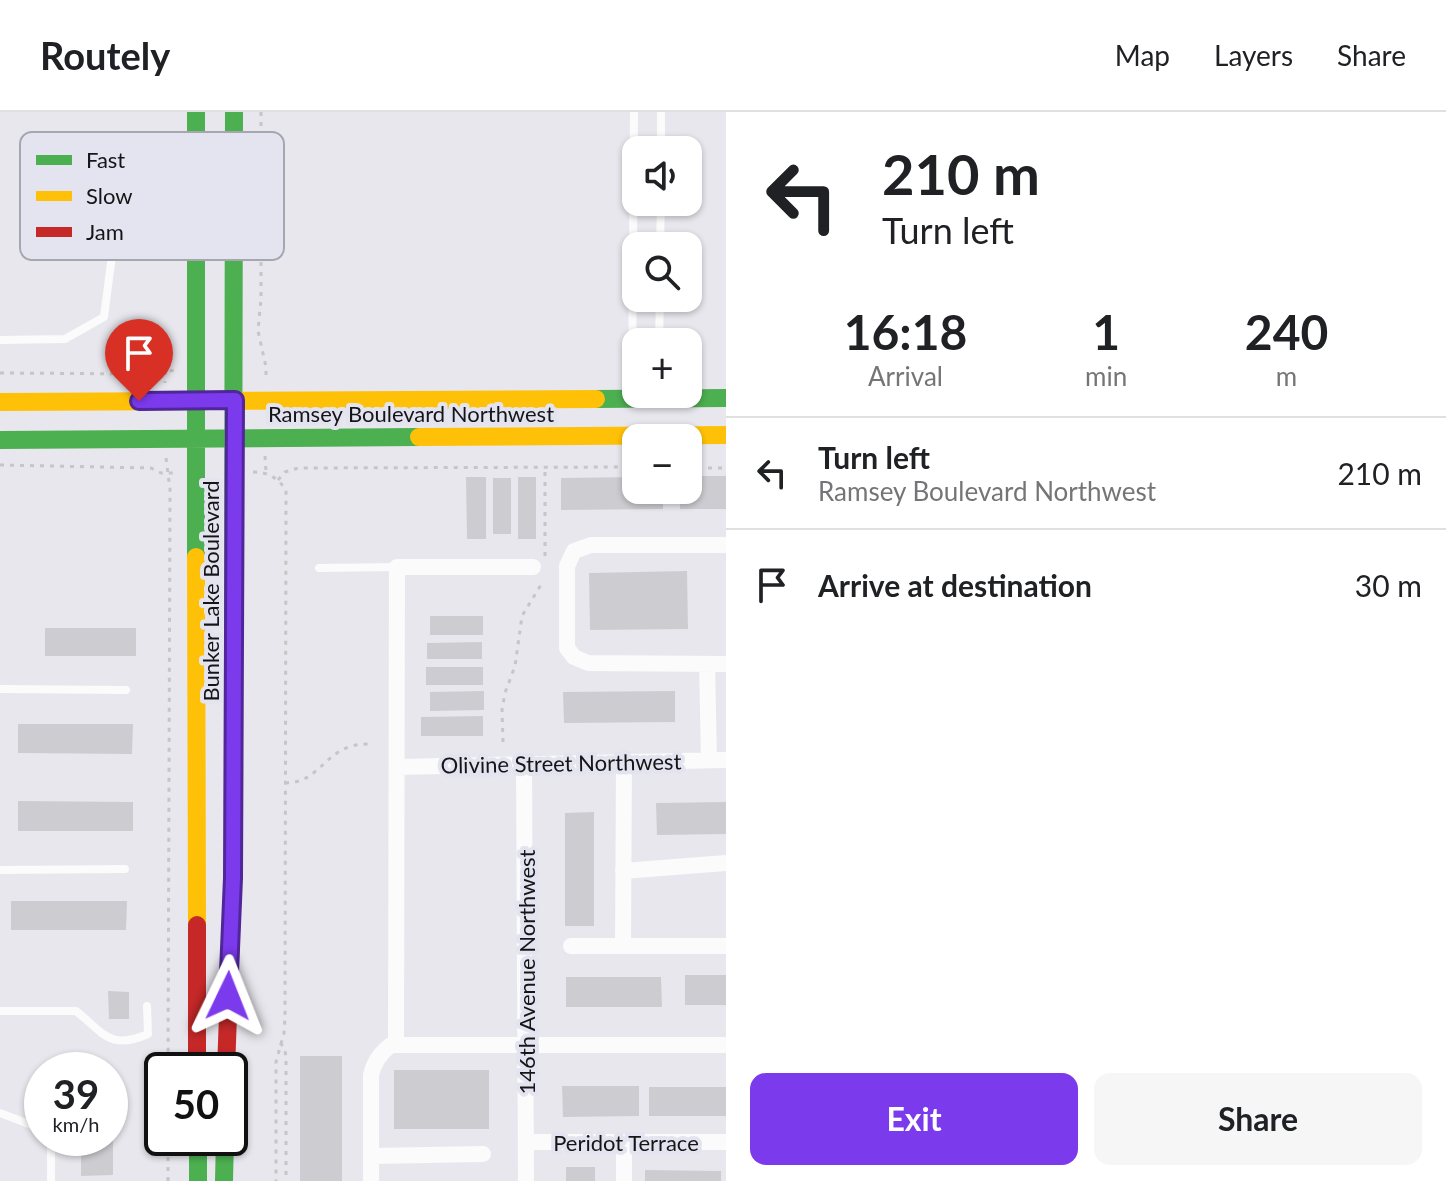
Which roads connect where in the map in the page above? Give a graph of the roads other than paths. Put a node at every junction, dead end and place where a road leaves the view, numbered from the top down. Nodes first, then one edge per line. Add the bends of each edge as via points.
1 (196, 112) edge
2 (234, 112) edge
3 (634, 112) edge
4 (661, 112) edge
5 (196, 132) edge
6 (234, 132) edge
7 (661, 136) edge
8 (111, 260) edge
9 (195, 260) edge
10 (235, 260) edge
11 (632, 328) edge
12 (0, 340) edge
13 (702, 397) edge
14 (622, 398) edge
15 (726, 398) edge
16 (196, 400) junction
17 (235, 400) junction
18 (0, 402) edge
19 (726, 435) edge
20 (235, 437) junction
21 (196, 438) junction
22 (0, 440) edge
23 (726, 545) edge
24 (397, 567) junction
25 (319, 568) dead end
26 (540, 569) road end
27 (707, 664) junction
28 (726, 664) edge
29 (0, 689) edge
30 (126, 690) dead end
31 (717, 760) edge
32 (624, 762) junction
33 (524, 763) junction
34 (397, 767) junction
35 (726, 863) edge
36 (125, 869) dead end
37 (0, 870) edge
38 (623, 871) junction
39 (571, 946) dead end
40 (623, 946) junction
41 (726, 946) edge
42 (147, 1006) dead end
43 (0, 1011) edge
44 (527, 1043) junction
45 (726, 1045) edge
46 (389, 1048) junction
47 (197, 1052) edge
48 (227, 1052) edge
49 (0, 1113) edge
50 (24, 1122) edge
51 (527, 1142) junction
52 (726, 1142) edge
53 (624, 1144) junction
54 (483, 1154) dead end
55 (51, 1156) edge
56 (198, 1156) edge
57 (225, 1156) edge
58 (371, 1156) junction
59 (51, 1181) edge
60 (198, 1181) edge
61 (224, 1181) edge
62 (371, 1181) edge
63 (526, 1181) edge
64 (624, 1181) edge

1 - 5 main road, Bunker Lake Boulevard
2 - 6 main road, Bunker Lake Boulevard
3 - 11 lane
4 - 7 lane
8 - 12 lane via 104,317 65,339
9 - 16 main road, Bunker Lake Boulevard
10 - 17 main road, Bunker Lake Boulevard
13 - 15 main road, Ramsey Boulevard Northwest
14 - 17 main road, Ramsey Boulevard Northwest
16 - 17 main road, Ramsey Boulevard Northwest
16 - 18 main road, Ramsey Boulevard Northwest
16 - 21 main road, Bunker Lake Boulevard
17 - 20 main road, Bunker Lake Boulevard
19 - 20 main road, Ramsey Boulevard Northwest
20 - 21 main road, Ramsey Boulevard Northwest
20 - 48 main road, Bunker Lake Boulevard
21 - 22 main road, Ramsey Boulevard Northwest
21 - 47 main road, Bunker Lake Boulevard
23 - 27 street via 591,545 574,551 567,566 567,648 574,657 588,663
24 - 25 lane
24 - 26 street
24 - 34 street
27 - 28 street
27 - 31 street
29 - 30 lane
31 - 32 street, Olivine Street Northwest
32 - 33 street, Olivine Street Northwest
32 - 38 street
33 - 34 street, Olivine Street Northwest
33 - 44 street, 146th Avenue Northwest
34 - 46 street
35 - 38 street
36 - 37 lane
38 - 40 street
39 - 40 street
40 - 41 street
42 - 43 lane via 148,1034 133,1040 100,1034 76,1011
44 - 45 street
44 - 46 street
44 - 51 street, 146th Avenue Northwest
46 - 58 street via 371,1075
49 - 50 lane
51 - 53 street, Peridot Terrace
51 - 63 street, 146th Avenue Northwest
52 - 53 street, Peridot Terrace
53 - 64 street
54 - 58 street
55 - 59 lane
56 - 60 main road
57 - 61 main road
58 - 62 street

